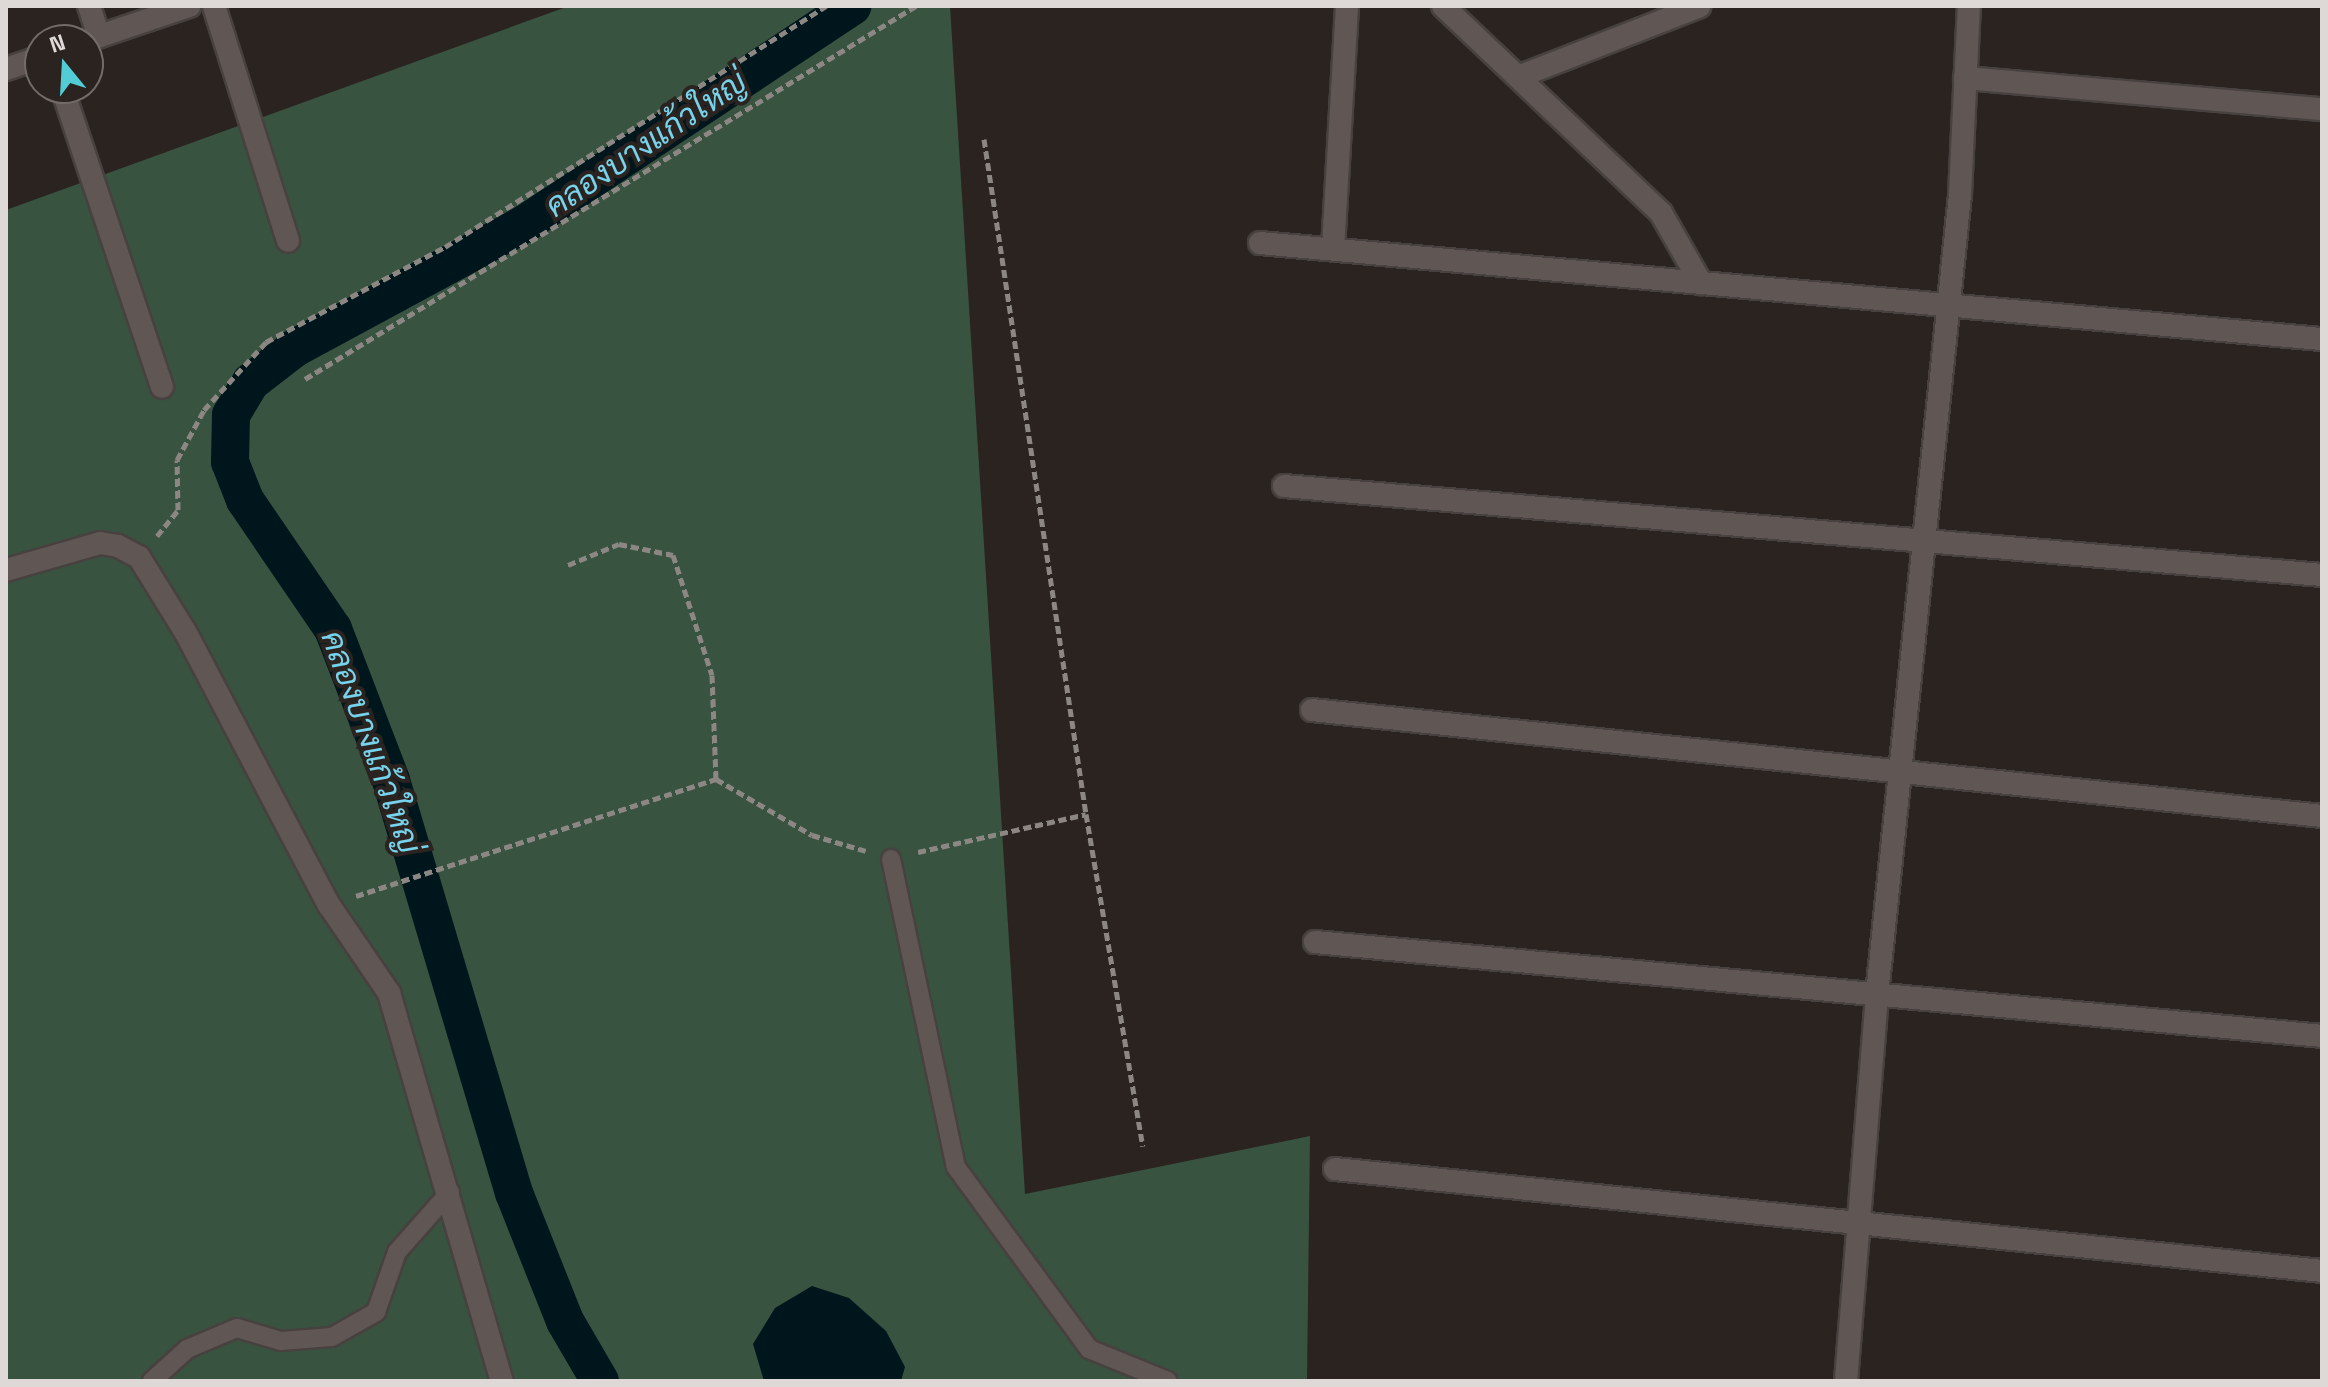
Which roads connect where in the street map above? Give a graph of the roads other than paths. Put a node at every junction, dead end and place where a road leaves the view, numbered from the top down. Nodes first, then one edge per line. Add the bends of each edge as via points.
1 (189, 6) edge
2 (214, 6) edge
3 (1347, 6) edge
4 (1443, 6) edge
5 (1700, 6) edge
6 (1969, 6) edge
7 (104, 34) edge
8 (1518, 77) junction
9 (1965, 78) junction
10 (67, 104) edge
11 (2322, 109) edge
12 (288, 241) dead end
13 (1260, 243) dead end
14 (1333, 249) junction
15 (1701, 283) junction
16 (1948, 305) junction
17 (2322, 339) edge
18 (162, 387) dead end
19 (1284, 486) dead end
20 (1923, 541) junction
21 (6, 570) edge
22 (2322, 575) edge
23 (1312, 710) dead end
24 (1899, 772) junction
25 (2322, 816) edge
26 (891, 859) road end
27 (1315, 942) dead end
28 (1877, 994) junction
29 (2322, 1036) edge
30 (1335, 1169) dead end
31 (450, 1192) junction
32 (1859, 1224) junction
33 (2322, 1271) edge
34 (152, 1381) edge
35 (502, 1381) edge
36 (1168, 1381) edge
37 (1846, 1381) edge

1 - 7 street
2 - 12 street
3 - 14 street
4 - 8 street
5 - 8 street
6 - 9 street
8 - 15 street via 1661,213
9 - 11 street
9 - 16 street
10 - 18 street
13 - 14 street
14 - 15 street
15 - 16 street
16 - 17 street
16 - 20 street
19 - 20 street
20 - 22 street
20 - 24 street
21 - 31 street via 100,543 136,555 186,633 329,905 389,993
23 - 24 street
24 - 25 street
24 - 28 street
26 - 36 lane via 956,1167 1089,1349
27 - 28 street
28 - 29 street
28 - 32 street
30 - 32 street
31 - 34 lane via 397,1252 376,1312 332,1337 281,1341 237,1328 187,1349
31 - 35 street
32 - 33 street
32 - 37 street

